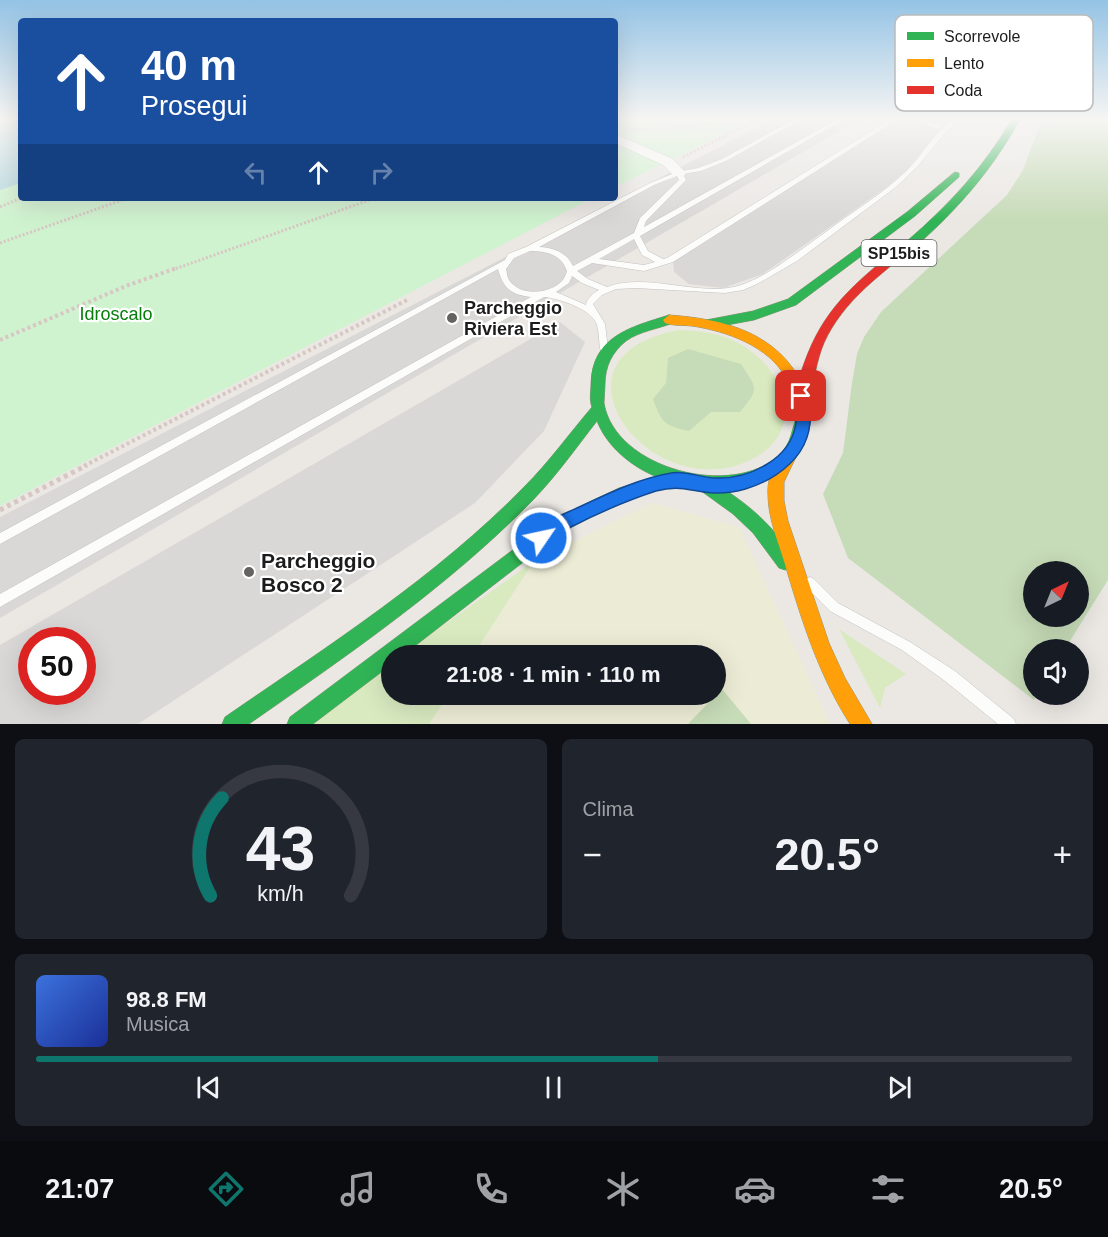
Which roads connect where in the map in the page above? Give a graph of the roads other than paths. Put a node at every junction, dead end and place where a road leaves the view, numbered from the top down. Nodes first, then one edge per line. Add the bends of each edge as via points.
1 (650, 153) edge
2 (737, 153) edge
3 (783, 153) edge
4 (841, 153) edge
5 (926, 153) edge
6 (997, 153) edge
7 (964, 163) dead end
8 (675, 168) junction
9 (618, 200) edge
10 (616, 201) edge
11 (636, 236) junction
12 (529, 249) junction
13 (591, 260) junction
14 (505, 262) junction
15 (662, 262) junction
16 (571, 271) junction
17 (605, 289) junction
18 (543, 294) junction
19 (594, 313) junction
20 (711, 322) junction
21 (604, 357) junction
22 (801, 396) junction
23 (598, 410) junction
24 (794, 449) junction
25 (673, 479) junction
26 (702, 485) junction
27 (0, 539) edge
28 (795, 569) junction
29 (801, 589) junction
30 (0, 601) edge
31 (1007, 722) edge
32 (232, 724) edge
33 (297, 724) edge
34 (862, 724) edge

1 - 8 street
2 - 8 lane via 699,170
3 - 11 lane
4 - 15 lane
5 - 17 lane via 896,184 753,283 722,293 663,284
6 - 22 main road, SP15bis via 963,197 858,286 830,316 808,363
7 - 20 main road, SP15bis via 911,214 792,302 754,315
8 - 9 lane
8 - 11 lane via 683,180 643,220
10 - 12 lane
11 - 13 lane
11 - 15 lane via 645,253
12 - 14 lane
12 - 16 lane via 558,254
13 - 15 lane via 644,268
13 - 16 lane
14 - 18 lane via 502,275 511,288
14 - 27 lane
16 - 17 lane
16 - 18 lane via 565,284
17 - 19 lane via 592,297 589,304
18 - 19 lane via 558,295
18 - 30 lane
19 - 21 lane via 603,332
20 - 21 main road, SP15bis via 679,320 649,324 623,337
20 - 22 main road, SP15bis via 741,333 767,349 788,370
21 - 23 main road, SP15bis via 595,382
22 - 24 main road, SP15bis via 803,423
23 - 25 main road, SP15bis via 606,429 624,450 649,469
23 - 32 main road via 520,503 458,558
24 - 26 main road, SP15bis via 772,470 752,480
24 - 28 main road via 777,477 776,488
25 - 26 main road, SP15bis
25 - 33 main road, SP15bis via 626,493 560,524
26 - 29 main road via 723,494 749,514
28 - 29 main road
28 - 31 lane via 834,607 906,646
29 - 34 main road via 836,684

